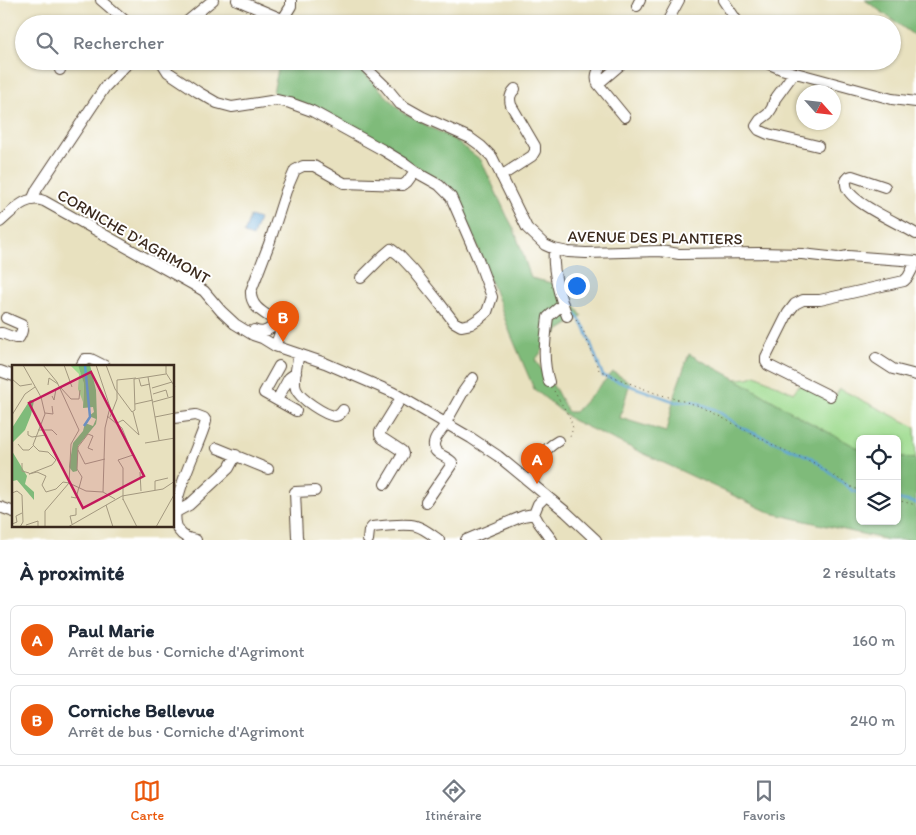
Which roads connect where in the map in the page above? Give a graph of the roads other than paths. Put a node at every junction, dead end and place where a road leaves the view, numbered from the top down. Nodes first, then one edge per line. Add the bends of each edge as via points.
1 (101, 0) edge
2 (213, 0) edge
3 (237, 0) edge
4 (291, 0) edge
5 (679, 0) edge
6 (723, 0) edge
7 (118, 15) edge
8 (195, 15) edge
9 (273, 15) edge
10 (285, 15) edge
11 (671, 15) edge
12 (733, 15) edge
13 (121, 70) edge
14 (167, 70) edge
15 (368, 70) edge
16 (599, 70) edge
17 (614, 70) edge
18 (784, 70) edge
19 (794, 73) junction
20 (598, 84) junction
21 (515, 89) dead end
22 (916, 102) edge
23 (625, 117) dead end
24 (818, 146) dead end
25 (415, 171) junction
26 (502, 176) junction
27 (885, 187) dead end
28 (33, 198) junction
29 (0, 222) edge
30 (916, 234) edge
31 (554, 249) junction
32 (916, 262) edge
33 (361, 278) dead end
34 (6, 318) dead end
35 (273, 319) junction
36 (235, 324) junction
37 (0, 334) edge
38 (275, 346) junction
39 (299, 354) junction
40 (876, 358) dead end
41 (81, 365) edge
42 (103, 365) edge
43 (279, 366) dead end
44 (0, 371) edge
45 (296, 373) junction
46 (12, 375) edge
47 (916, 375) edge
48 (473, 378) dead end
49 (549, 382) road end
50 (830, 396) dead end
51 (401, 398) junction
52 (276, 400) junction
53 (296, 410) dead end
54 (343, 410) dead end
55 (175, 418) edge
56 (446, 424) junction
57 (558, 441) road end
58 (217, 448) dead end
59 (236, 455) junction
60 (268, 468) dead end
61 (385, 484) dead end
62 (532, 484) junction
63 (315, 491) dead end
64 (546, 496) junction
65 (426, 502) dead end
66 (0, 507) edge
67 (12, 511) edge
68 (176, 512) junction
69 (534, 514) junction
70 (196, 540) edge
71 (298, 540) edge
72 (368, 540) edge
73 (439, 540) edge
74 (467, 540) edge
75 (552, 540) edge
76 (596, 540) edge

1 - 7 street
2 - 8 street
3 - 9 street
4 - 10 street
5 - 11 street
6 - 12 street
13 - 28 street via 105,87
14 - 25 street via 217,103 232,107 277,100 312,111
15 - 26 street, AVENUE DES PLANTIERS via 400,104 481,146 492,157
16 - 20 street
17 - 20 street
18 - 19 street
19 - 22 street via 892,99
19 - 24 street via 768,114 756,126 768,134
20 - 23 street
21 - 26 street via 511,94 511,105 535,151
25 - 33 street via 451,196 492,297 487,312 471,324 461,326 454,322 413,270 391,250
25 - 35 street via 403,184 344,183 314,166 296,170 250,291 254,306
26 - 31 street, AVENUE DES PLANTIERS via 527,228 544,245
27 - 30 street via 852,176 845,182 853,196 864,205
28 - 29 street
28 - 36 street, CORNICHE D'AGRIMONT via 44,201 192,284
31 - 32 street, AVENUE DES PLANTIERS via 586,253 802,254
31 - 49 street via 559,295 565,309 548,318 544,345
32 - 50 street via 904,281 829,298 803,300 788,312 766,362
34 - 37 street via 22,325 22,334 19,338
35 - 36 street via 271,328 264,332
35 - 38 street via 280,327
36 - 38 street, CORNICHE D'AGRIMONT
38 - 39 street, CORNICHE D'AGRIMONT
39 - 45 street
39 - 51 street, CORNICHE D'AGRIMONT via 325,362
40 - 47 street via 893,369
41 - 42 street via 84,359
43 - 52 street via 264,393
44 - 46 street
45 - 52 street via 289,378
45 - 54 street via 296,389 313,406 334,416
48 - 56 street
51 - 56 street, CORNICHE D'AGRIMONT
51 - 61 street via 380,432 382,438 402,450 403,454
52 - 53 street
55 - 68 street via 196,415 206,421 183,481
56 - 62 street, CORNICHE D'AGRIMONT via 498,456
56 - 65 street via 433,446 452,464
57 - 62 street via 536,464
58 - 59 street
59 - 60 street
59 - 68 street via 230,468
62 - 64 street, CORNICHE D'AGRIMONT
63 - 71 street via 295,492
64 - 69 street
64 - 76 street, CORNICHE D'AGRIMONT
66 - 67 street
68 - 70 street via 176,526 180,533
69 - 74 street
69 - 75 street
72 - 73 street via 372,527 410,525

